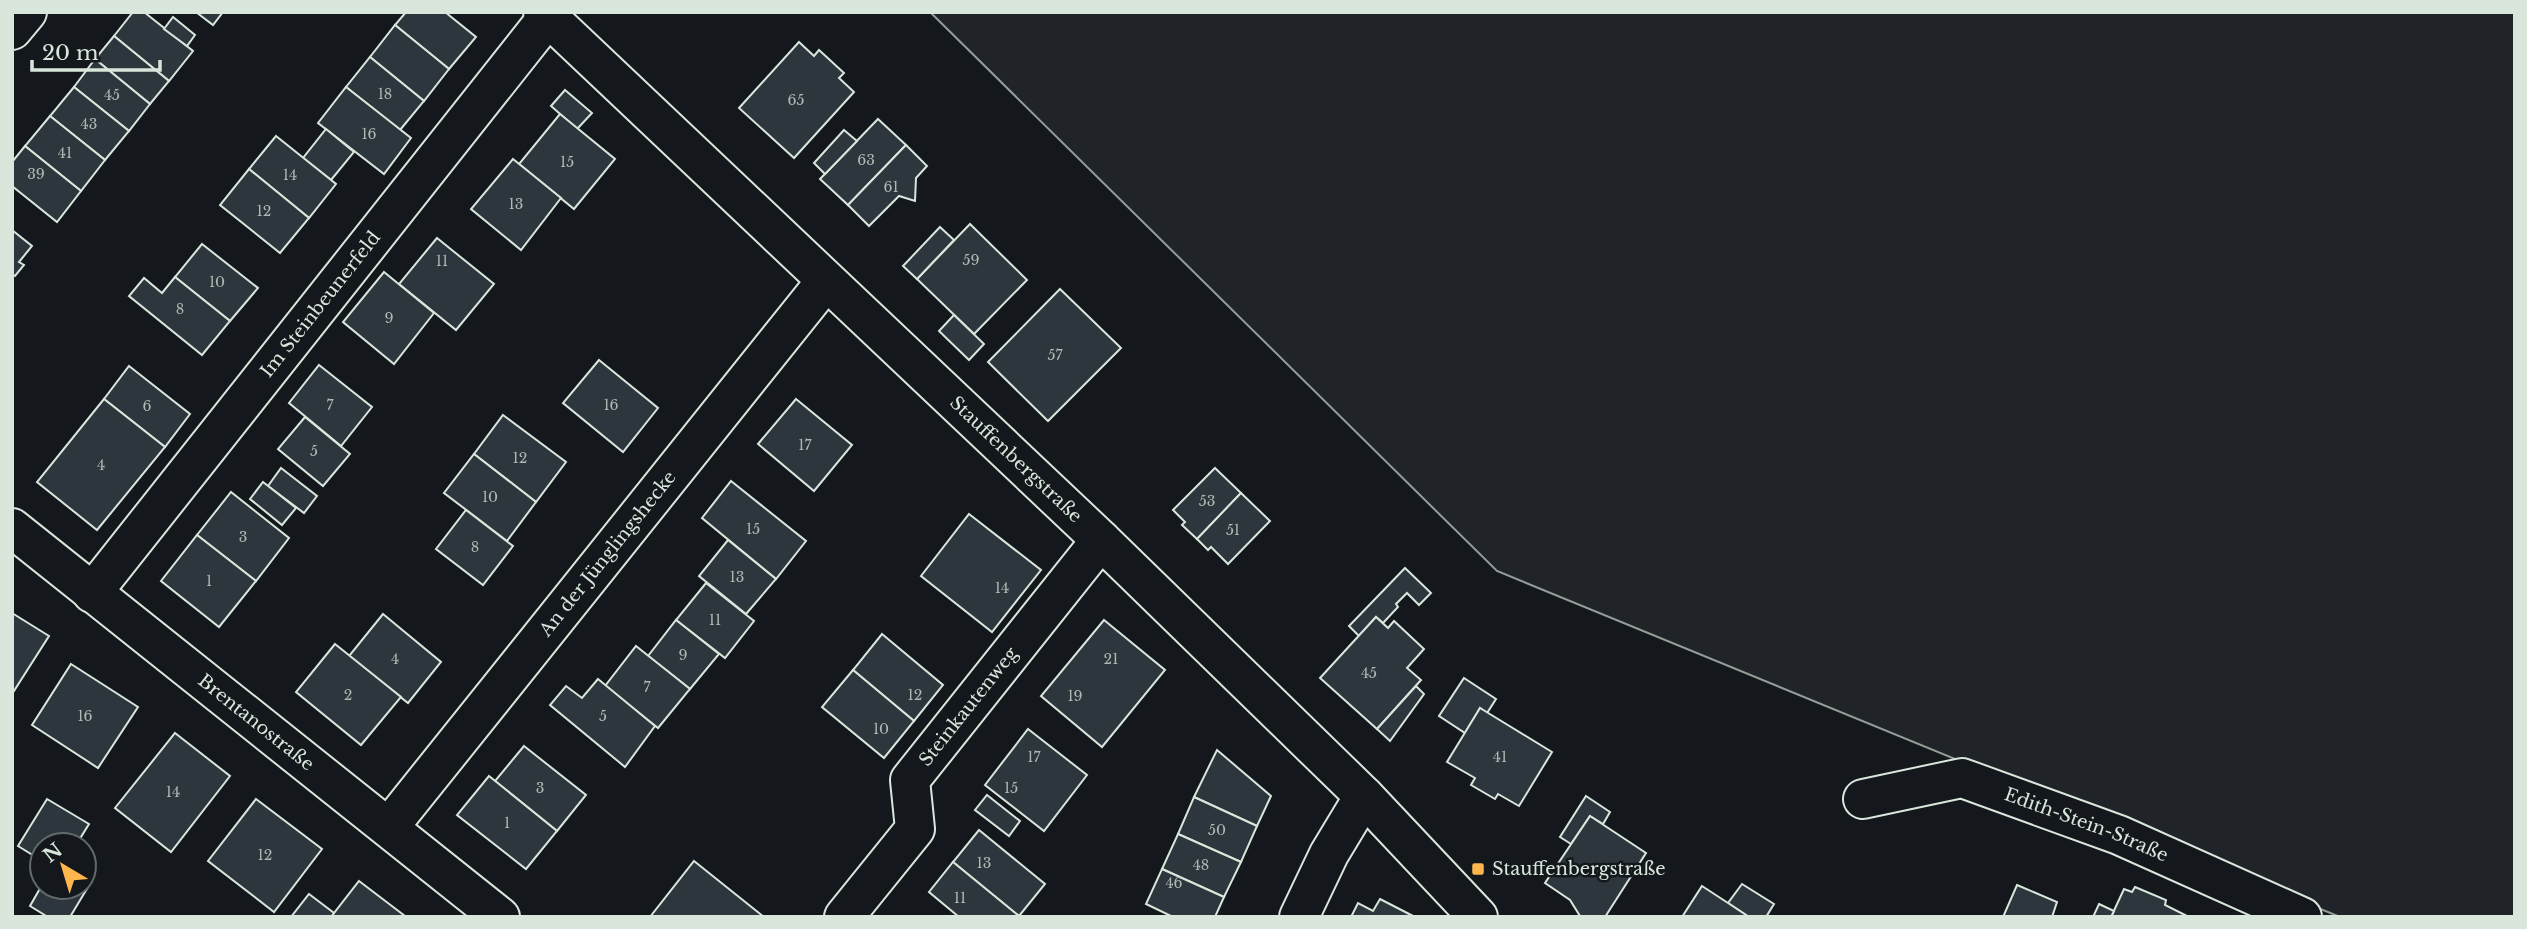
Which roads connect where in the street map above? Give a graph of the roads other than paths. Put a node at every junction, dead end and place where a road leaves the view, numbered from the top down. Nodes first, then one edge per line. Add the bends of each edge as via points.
1 (27, 12) edge
2 (545, 15) edge
3 (12, 30) edge
4 (826, 281) junction
5 (12, 528) edge
6 (1101, 540) junction
7 (92, 593) junction
8 (1363, 796) junction
9 (1863, 799) dead end
10 (389, 827) junction
11 (500, 917) edge
12 (844, 917) edge
13 (1299, 917) edge
14 (1478, 917) edge
15 (2302, 917) edge

1 - 3 street
2 - 4 street, Stauffenbergstraße
2 - 7 street, Im Steinbeunerfeld
4 - 6 street, Stauffenbergstraße
4 - 10 street, An der Jünglingshecke
5 - 7 street, Brentanostraße
6 - 8 street, Stauffenbergstraße
6 - 12 street, Steinkautenweg via 909,780 915,829
7 - 10 street, Brentanostraße
8 - 13 street
8 - 14 street, Stauffenbergstraße
9 - 15 street, Edith-Stein-Straße via 1962,778 2119,835
10 - 11 street, Brentanostraße

